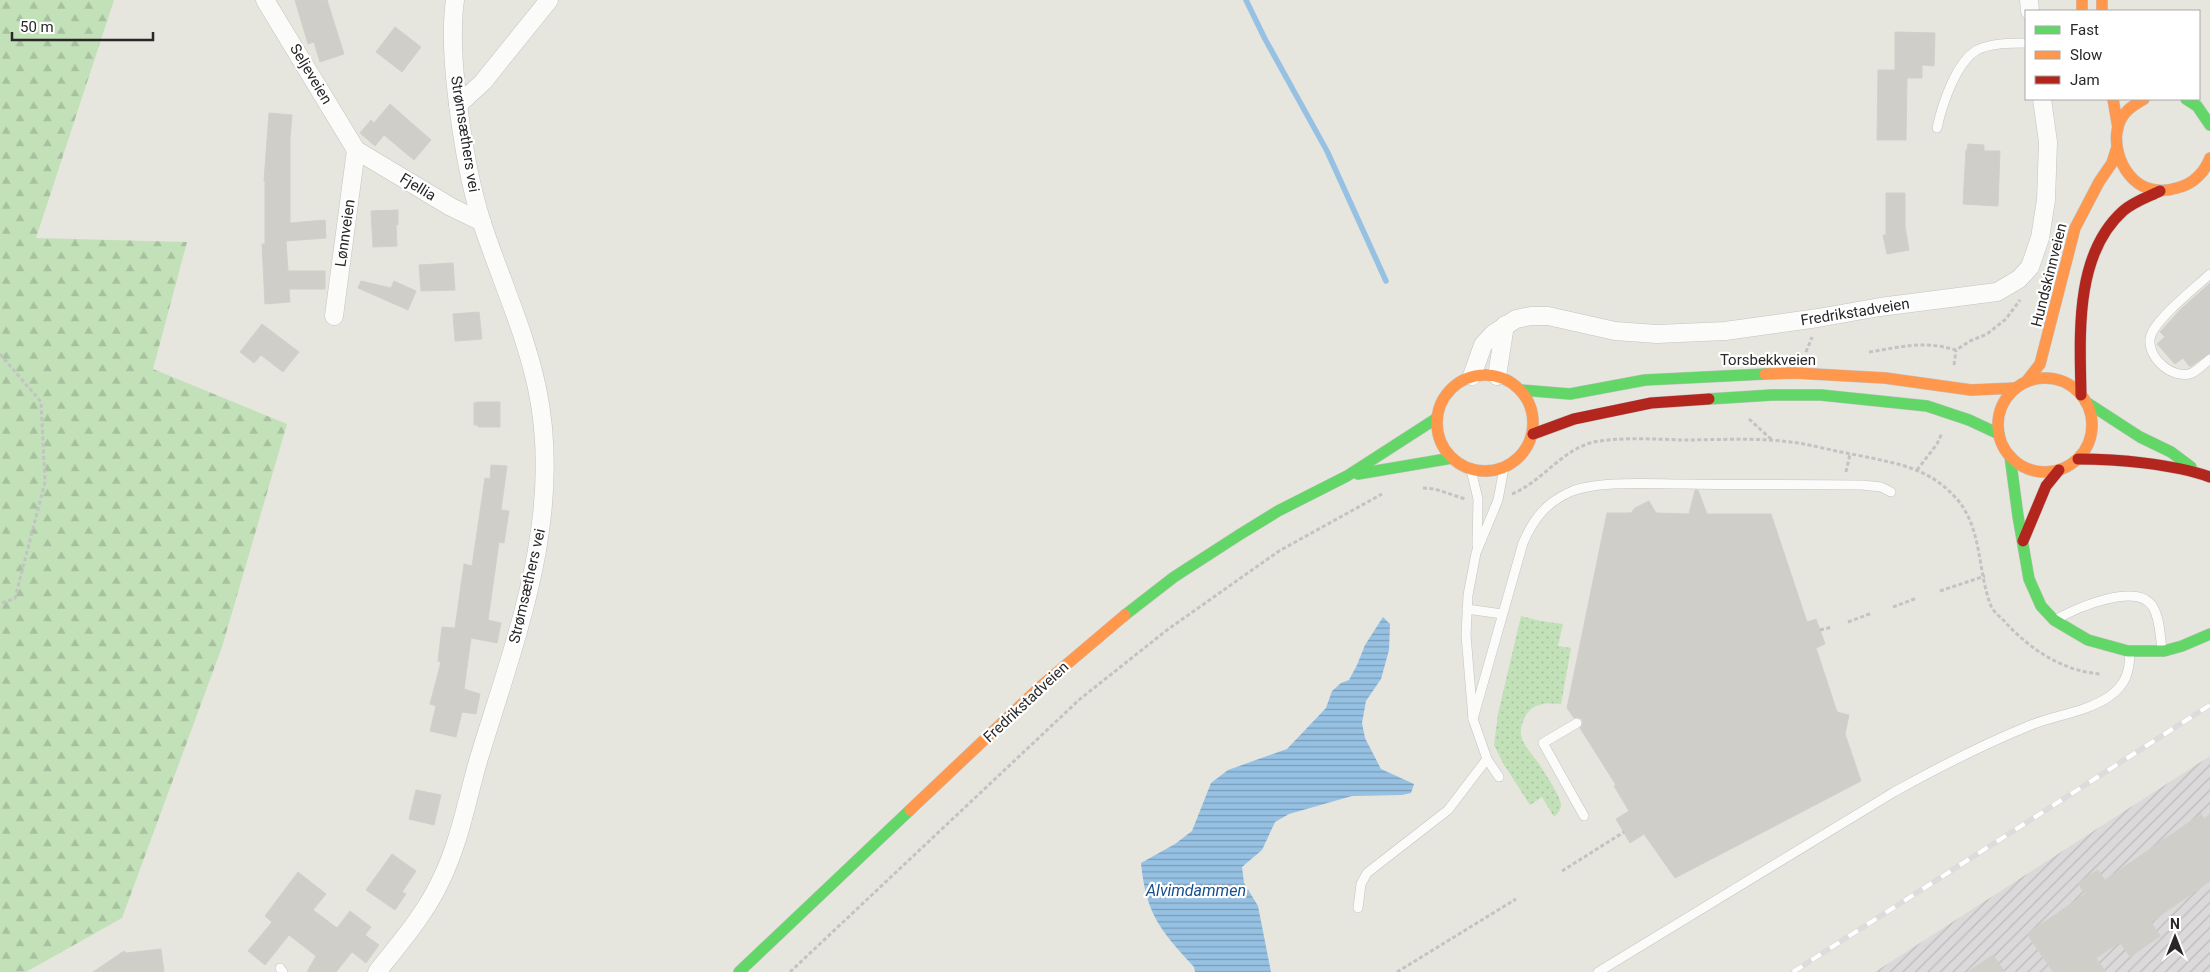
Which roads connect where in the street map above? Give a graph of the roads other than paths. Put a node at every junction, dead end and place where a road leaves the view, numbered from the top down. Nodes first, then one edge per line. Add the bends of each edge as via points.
1 (265, 0) edge
2 (455, 0) edge
3 (549, 0) edge
4 (2025, 43) edge
5 (2042, 100) edge
6 (2113, 100) edge
7 (2142, 100) edge
8 (2188, 100) edge
9 (458, 105) junction
10 (2210, 125) edge
11 (1937, 128) dead end
12 (2118, 128) junction
13 (356, 150) junction
14 (2116, 150) junction
15 (2210, 158) edge
16 (2160, 191) junction
17 (482, 222) junction
18 (2210, 274) edge
19 (334, 316) dead end
20 (1505, 325) junction
21 (2210, 359) edge
22 (1472, 376) junction
23 (1498, 376) junction
24 (2021, 385) junction
25 (1521, 390) junction
26 (2084, 398) junction
27 (1437, 418) junction
28 (1533, 434) junction
29 (1999, 434) junction
30 (2010, 456) junction
31 (1452, 458) junction
32 (2078, 459) junction
33 (1504, 468) junction
34 (1471, 470) junction
35 (2059, 470) junction
36 (2198, 472) junction
37 (1347, 476) junction
38 (2210, 477) edge
39 (1891, 492) dead end
40 (2023, 541) junction
41 (1476, 553) junction
42 (1467, 609) junction
43 (1502, 614) junction
44 (2055, 620) junction
45 (2210, 634) edge
46 (2130, 651) junction
47 (2162, 651) junction
48 (1473, 719) junction
49 (1577, 723) dead end
50 (1487, 759) junction
51 (1499, 777) dead end
52 (1584, 816) dead end
53 (1358, 908) dead end
54 (377, 972) edge
55 (739, 972) edge
56 (1598, 972) edge

1 - 13 street, Seljeveien
2 - 9 street, Strømsæthers vei via 453,58
3 - 9 street via 483,82
4 - 11 lane via 2006,43 1978,50 1966,59 1942,108
5 - 20 street, Fredrikstadveien via 2048,142 2046,200 2040,238 2030,267 2019,279 1997,292 1880,306 1725,331 1624,332 1548,316 1516,319
6 - 12 main road
7 - 12 main road via 2132,106
8 - 10 main road via 2197,106
9 - 17 street, Strømsæthers vei
12 - 14 main road
13 - 17 street, Fjellia
13 - 19 street, Lønnveien
14 - 16 main road via 2122,166 2132,178 2146,188
14 - 24 main road, Hundskinnveien via 2112,163 2098,182 2075,228 2040,364
15 - 16 main road via 2207,168 2196,180 2177,190
16 - 26 main road via 2123,211 2102,236 2093,259 2079,342
17 - 54 street, Strømsæthers vei via 523,337 537,388 546,471 544,511 525,607 453,855 427,906
18 - 21 lane via 2157,323 2150,336 2153,353 2168,370 2192,373
20 - 22 street, Fredrikstadveien via 1483,345
20 - 23 street
22 - 23 main road
22 - 27 main road via 1448,392 1440,404
23 - 25 main road
24 - 25 main road, Torsbekkveien via 1970,390 1884,378 1785,373 1645,380 1570,394
24 - 26 main road via 2041,378 2056,379 2070,385
24 - 29 main road via 2001,408
25 - 28 main road via 1530,403 1534,418
26 - 32 main road via 2092,423 2091,436
26 - 36 main road
27 - 31 main road via 1437,433
27 - 37 main road, Fredrikstadveien
28 - 29 main road via 1574,420 1651,402 1772,395 1831,396 1927,406
28 - 33 main road via 1517,460
29 - 30 main road
30 - 35 main road via 2032,470
30 - 40 main road
31 - 34 main road
31 - 37 main road, Fredrikstadveien
32 - 35 main road
32 - 36 main road via 2100,458
33 - 34 main road via 1488,472
33 - 41 lane via 1498,500
34 - 41 lane via 1478,499
35 - 40 main road via 2046,486
36 - 38 main road
37 - 55 main road, Fredrikstadveien via 1239,535 1174,577 1110,627 1040,687
39 - 43 lane via 1881,487 1862,485 1646,484 1596,486 1571,491 1550,503 1532,522
40 - 44 main road via 2025,570 2034,594
41 - 42 lane
42 - 43 lane
42 - 48 lane via 1467,662
43 - 48 lane
44 - 46 main road via 2097,644
44 - 47 lane via 2074,609 2119,596 2140,597 2153,606
45 - 47 main road
46 - 47 main road
46 - 56 lane via 2128,675 2110,696 2016,732 1927,774
48 - 50 lane
49 - 52 lane via 1543,744
50 - 51 lane
50 - 53 lane via 1448,810 1367,873 1361,884

